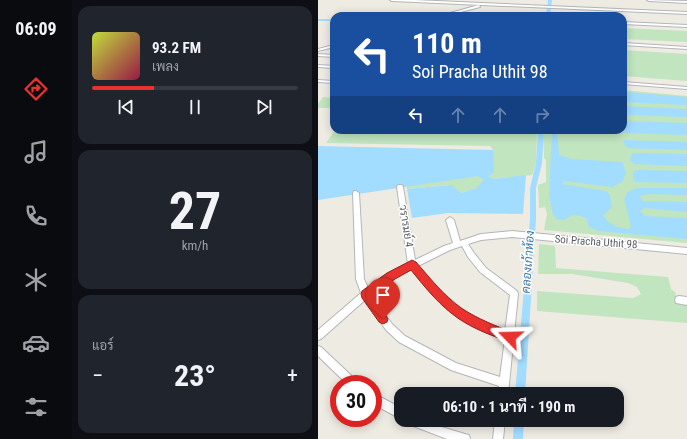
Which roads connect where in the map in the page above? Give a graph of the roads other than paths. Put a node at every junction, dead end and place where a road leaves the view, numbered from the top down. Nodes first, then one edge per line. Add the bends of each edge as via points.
1 (392, 0) edge
2 (401, 0) edge
3 (504, 0) edge
4 (649, 0) edge
5 (424, 1) edge
6 (435, 1) edge
7 (457, 1) edge
8 (687, 2) edge
9 (485, 4) junction
10 (503, 4) junction
11 (456, 12) edge
12 (687, 13) edge
13 (627, 23) edge
14 (687, 26) edge
15 (627, 44) edge
16 (330, 47) edge
17 (687, 48) edge
18 (318, 50) edge
19 (318, 55) edge
20 (330, 56) edge
21 (318, 66) edge
22 (330, 67) edge
23 (318, 81) edge
24 (330, 82) edge
25 (627, 83) edge
26 (687, 88) edge
27 (400, 187) dead end
28 (356, 193) dead end
29 (450, 220) dead end
30 (460, 244) junction
31 (687, 250) edge
32 (412, 264) junction
33 (366, 294) junction
34 (318, 336) edge
35 (510, 337) junction
36 (318, 350) edge
37 (344, 375) edge
38 (504, 383) junction
39 (504, 387) edge
40 (382, 403) edge
41 (394, 410) edge
42 (429, 427) edge
43 (499, 427) edge
44 (465, 439) edge
45 (498, 439) edge

1 - 2 street
2 - 5 street
3 - 10 street
4 - 8 street
5 - 6 street
6 - 7 street
7 - 9 street
9 - 10 street
9 - 11 street
10 - 12 street
13 - 14 street
15 - 17 street
16 - 18 street
19 - 20 street
21 - 22 street
23 - 24 street
25 - 26 street
27 - 32 street, วรารมย์ 4
28 - 33 street via 360,279
29 - 30 street
30 - 31 street, Soi Pracha Uthit 98 via 481,237 519,234
30 - 32 street, Soi Pracha Uthit 98
30 - 35 street via 483,270 513,292
32 - 33 street, Soi Pracha Uthit 98
32 - 35 street via 429,285 456,310 482,326
33 - 34 street, Soi Pracha Uthit 98
33 - 38 street via 389,327 402,339 454,367
35 - 38 street
36 - 37 street
38 - 39 street
40 - 41 street
42 - 44 street
43 - 45 street

